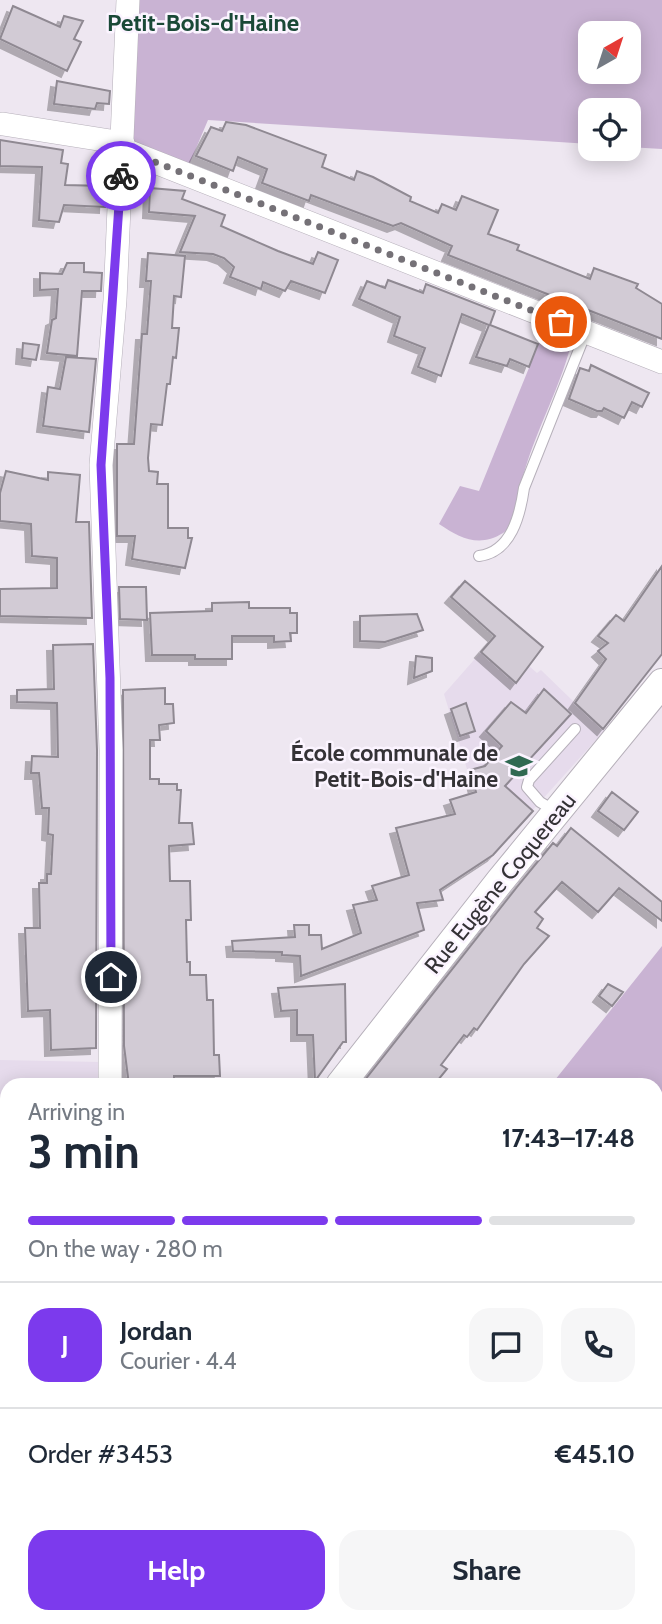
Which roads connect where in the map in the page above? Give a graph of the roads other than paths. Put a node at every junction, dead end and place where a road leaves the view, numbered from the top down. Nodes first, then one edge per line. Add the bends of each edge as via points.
1 (128, 0) edge
2 (3, 124) dead end
3 (122, 146) junction
4 (586, 332) junction
5 (662, 362) edge
6 (479, 556) dead end
7 (662, 683) edge
8 (575, 729) dead end
9 (557, 813) junction
10 (110, 1078) edge
11 (346, 1078) edge

1 - 3 street
2 - 3 street
3 - 4 street
3 - 10 street via 101,476 110,678
4 - 5 street
4 - 6 lane via 524,488 521,513 491,554
7 - 9 street, Rue Eugène Coquereau
8 - 9 lane via 529,779 527,787
9 - 11 street, Rue Eugène Coquereau

